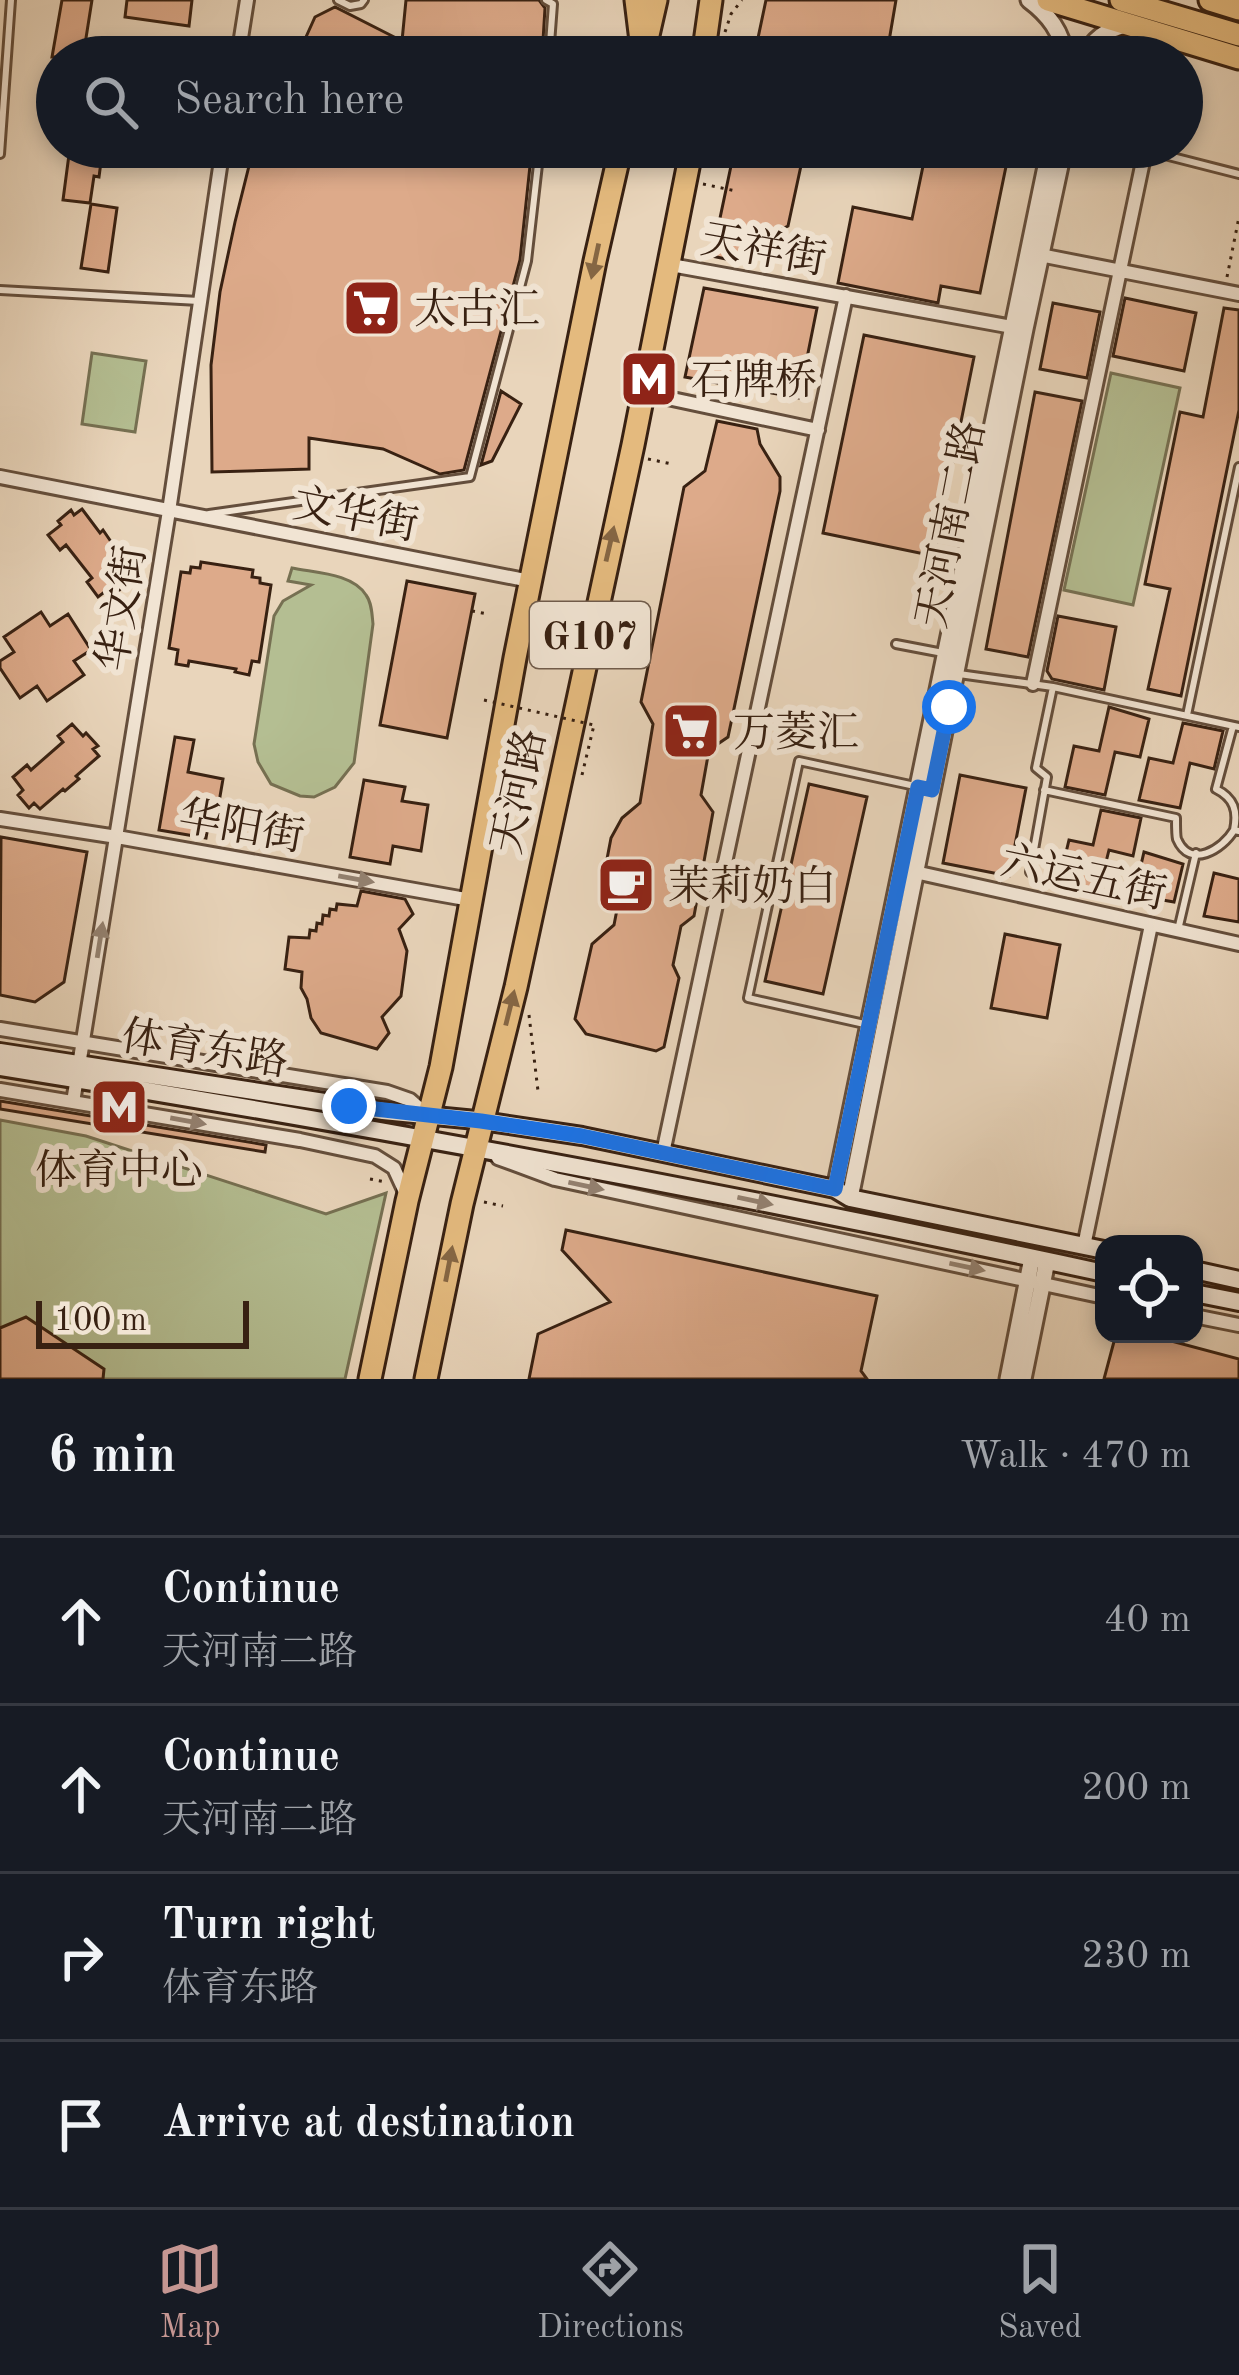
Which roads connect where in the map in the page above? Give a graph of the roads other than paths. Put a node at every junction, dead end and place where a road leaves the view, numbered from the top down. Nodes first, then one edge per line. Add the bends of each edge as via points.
1 (11, 0) edge
2 (247, 0) edge
3 (338, 0) edge
4 (364, 0) edge
5 (546, 0) edge
6 (636, 0) edge
7 (656, 0) edge
8 (710, 0) edge
9 (720, 0) edge
10 (1029, 0) edge
11 (1048, 0) edge
12 (1121, 0) edge
13 (1210, 0) edge
14 (1239, 8) edge
15 (1127, 25) junction
16 (1239, 35) edge
17 (241, 36) edge
18 (551, 36) edge
19 (640, 36) edge
20 (647, 36) edge
21 (710, 36) edge
22 (712, 36) edge
23 (1061, 36) edge
24 (1101, 36) edge
25 (1147, 36) edge
26 (1203, 52) edge
27 (1239, 58) edge
28 (0, 154) edge
29 (1203, 164) edge
30 (220, 168) edge
31 (538, 168) edge
32 (616, 168) edge
33 (688, 168) edge
34 (1046, 168) edge
35 (1059, 168) edge
36 (1141, 168) edge
37 (1239, 174) edge
38 (1040, 255) junction
39 (671, 265) junction
40 (1120, 271) junction
41 (0, 290) edge
42 (1239, 294) edge
43 (846, 296) junction
44 (199, 301) junction
45 (1018, 328) junction
46 (644, 393) junction
47 (818, 430) junction
48 (1239, 467) edge
49 (0, 477) edge
50 (169, 511) junction
51 (195, 516) junction
52 (530, 581) junction
53 (896, 644) dead end
54 (953, 661) junction
55 (1034, 684) junction
56 (1053, 687) junction
57 (1187, 715) junction
58 (1236, 726) edge
59 (925, 788) junction
60 (1044, 790) junction
61 (0, 819) edge
62 (1237, 830) edge
63 (117, 837) junction
64 (1196, 853) junction
65 (915, 872) junction
66 (1030, 872) dead end
67 (472, 900) junction
68 (1151, 925) junction
69 (1178, 930) junction
70 (1239, 944) edge
71 (876, 1027) junction
72 (0, 1029) edge
73 (83, 1043) junction
74 (0, 1052) edge
75 (0, 1067) edge
76 (78, 1072) junction
77 (0, 1090) edge
78 (73, 1102) junction
79 (259, 1108) junction
80 (428, 1116) junction
81 (481, 1121) junction
82 (422, 1140) junction
83 (301, 1141) junction
84 (475, 1149) junction
85 (663, 1153) junction
86 (843, 1193) junction
87 (405, 1194) junction
88 (1084, 1246) junction
89 (1095, 1248) edge
90 (1040, 1259) junction
91 (1095, 1271) edge
92 (1203, 1272) edge
93 (1239, 1280) edge
94 (1035, 1282) junction
95 (1095, 1295) edge
96 (1203, 1295) edge
97 (1239, 1302) edge
98 (1203, 1318) edge
99 (1239, 1325) edge
100 (370, 1379) edge
101 (426, 1379) edge
102 (1008, 1379) edge
103 (1023, 1379) edge

1 - 28 lane
2 - 17 street
3 - 4 lane
5 - 18 lane via 553,4
6 - 19 highway
7 - 20 highway
8 - 21 highway
9 - 22 highway
10 - 23 street
11 - 15 highway
12 - 16 highway
13 - 14 highway
15 - 24 street
15 - 25 highway
26 - 27 highway
29 - 37 lane
30 - 44 street, 华文街
31 - 51 lane via 527,261 470,477
32 -> 52 highway, 天河路 / G107
33 - 39 highway, 天河路 / G107
34 - 45 street, 天河南二路
35 - 38 street, 天河南二路
36 - 40 street
38 - 40 street
38 - 45 street, 天河南二路
39 - 43 street, 天祥街
39 - 46 highway, 天河路 / G107
40 - 42 street
40 - 55 street
41 - 44 lane
43 - 45 street, 天祥街
43 - 47 street
44 - 50 street, 华文街
45 - 54 street, 天河南二路
46 - 47 street
81 -> 46 highway, 天河路 / G107
47 - 85 street
48 - 57 lane
49 - 50 street, 文华街
50 - 51 street, 文华街
50 - 63 street, 华文街
51 - 52 street, 文华街
52 - 67 highway, 天河路 / G107
53 - 54 lane
54 - 55 lane
54 - 59 street, 天河南二路
55 - 56 lane
56 - 57 lane
56 - 60 lane via 1036,767 1047,777
57 - 58 lane
58 - 62 lane via 1216,789 1234,804
59 - 65 street, 天河南二路
59 - 71 street, 天河南二路
59 - 71 lane via 799,760 748,998
60 - 64 lane via 1176,818 1177,838
60 - 66 lane
61 - 63 street, 华阳街
62 - 64 lane via 1215,852
63 -> 67 street, 华阳街
73 -> 63 street, 华文街
64 - 69 lane
65 - 68 street, 六运五街
65 - 71 street, 天河南二路
67 - 80 highway, 天河路 / G107
68 - 69 street, 六运五街
68 - 88 street
69 - 70 street, 六运五街
71 - 86 street, 天河南二路
72 - 73 street
73 - 76 street, 华文街
73 - 80 street via 387,1092
74 - 76 main road, 体育东路
75 - 76 main road, 体育东路
76 - 78 street, 华文街
76 - 79 main road, 体育东路
76 - 80 main road, 体育东路
77 - 78 street
78 -> 83 street
79 - 82 main road, 体育东路
79 - 83 street
80 - 81 main road, 体育东路
80 - 82 highway, 天河路 / G107
81 - 84 highway, 天河路 / G107
81 - 85 main road, 体育东路
82 - 84 main road, 体育东路
82 - 87 highway, 天河路 / G107
83 - 87 street via 375,1156 394,1168
84 -> 90 main road, 体育东路
84 -> 94 street via 555,1179
101 -> 84 highway, 天河路 / G107
85 - 86 main road, 体育东路
86 - 88 main road, 体育东路
87 - 100 highway, 天河路 / G107
88 - 89 main road, 体育东路
90 - 91 main road, 体育东路
90 - 94 street
92 - 93 main road
94 - 95 street
94 - 102 street
94 - 103 street
96 - 97 main road
98 - 99 street

